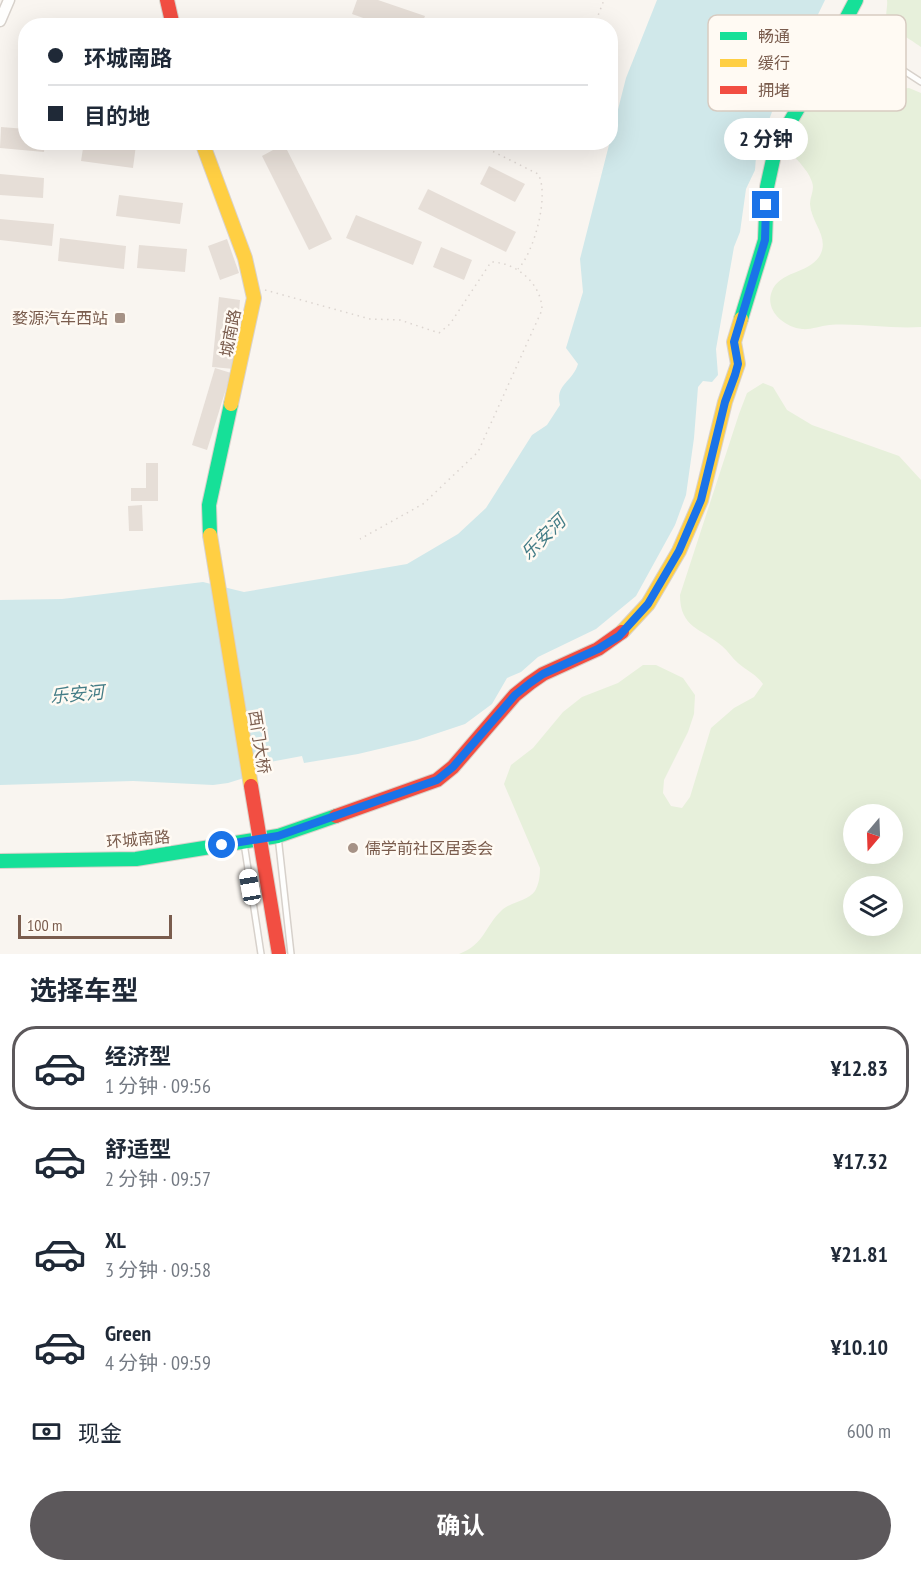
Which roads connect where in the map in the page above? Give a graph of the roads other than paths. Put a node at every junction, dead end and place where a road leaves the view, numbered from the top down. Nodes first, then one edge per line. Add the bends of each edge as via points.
1 (9, 0) edge
2 (167, 0) edge
3 (856, 0) edge
4 (848, 15) edge
5 (171, 18) edge
6 (0, 21) edge
7 (906, 72) edge
8 (921, 82) edge
9 (796, 111) edge
10 (205, 150) edge
11 (210, 535) joint
12 (278, 836) junction
13 (244, 841) junction
14 (0, 861) edge
15 (261, 954) edge
16 (279, 954) edge
17 (291, 954) edge

1 - 6 street
2 - 5 street
3 - 4 street, 环城南路
7 - 8 lane
9 - 12 street, 环城南路 via 776,146 766,187 765,240 734,342 738,364 701,500 688,534 648,604 619,636 543,674 515,695 437,780
10 - 11 street, 城南路 via 245,253 254,298 210,506
11 - 16 street, 西门大桥, bridge
12 - 13 street, 环城南路
12 - 17 lane
13 - 14 street, 环城南路 via 136,859
13 - 15 lane

